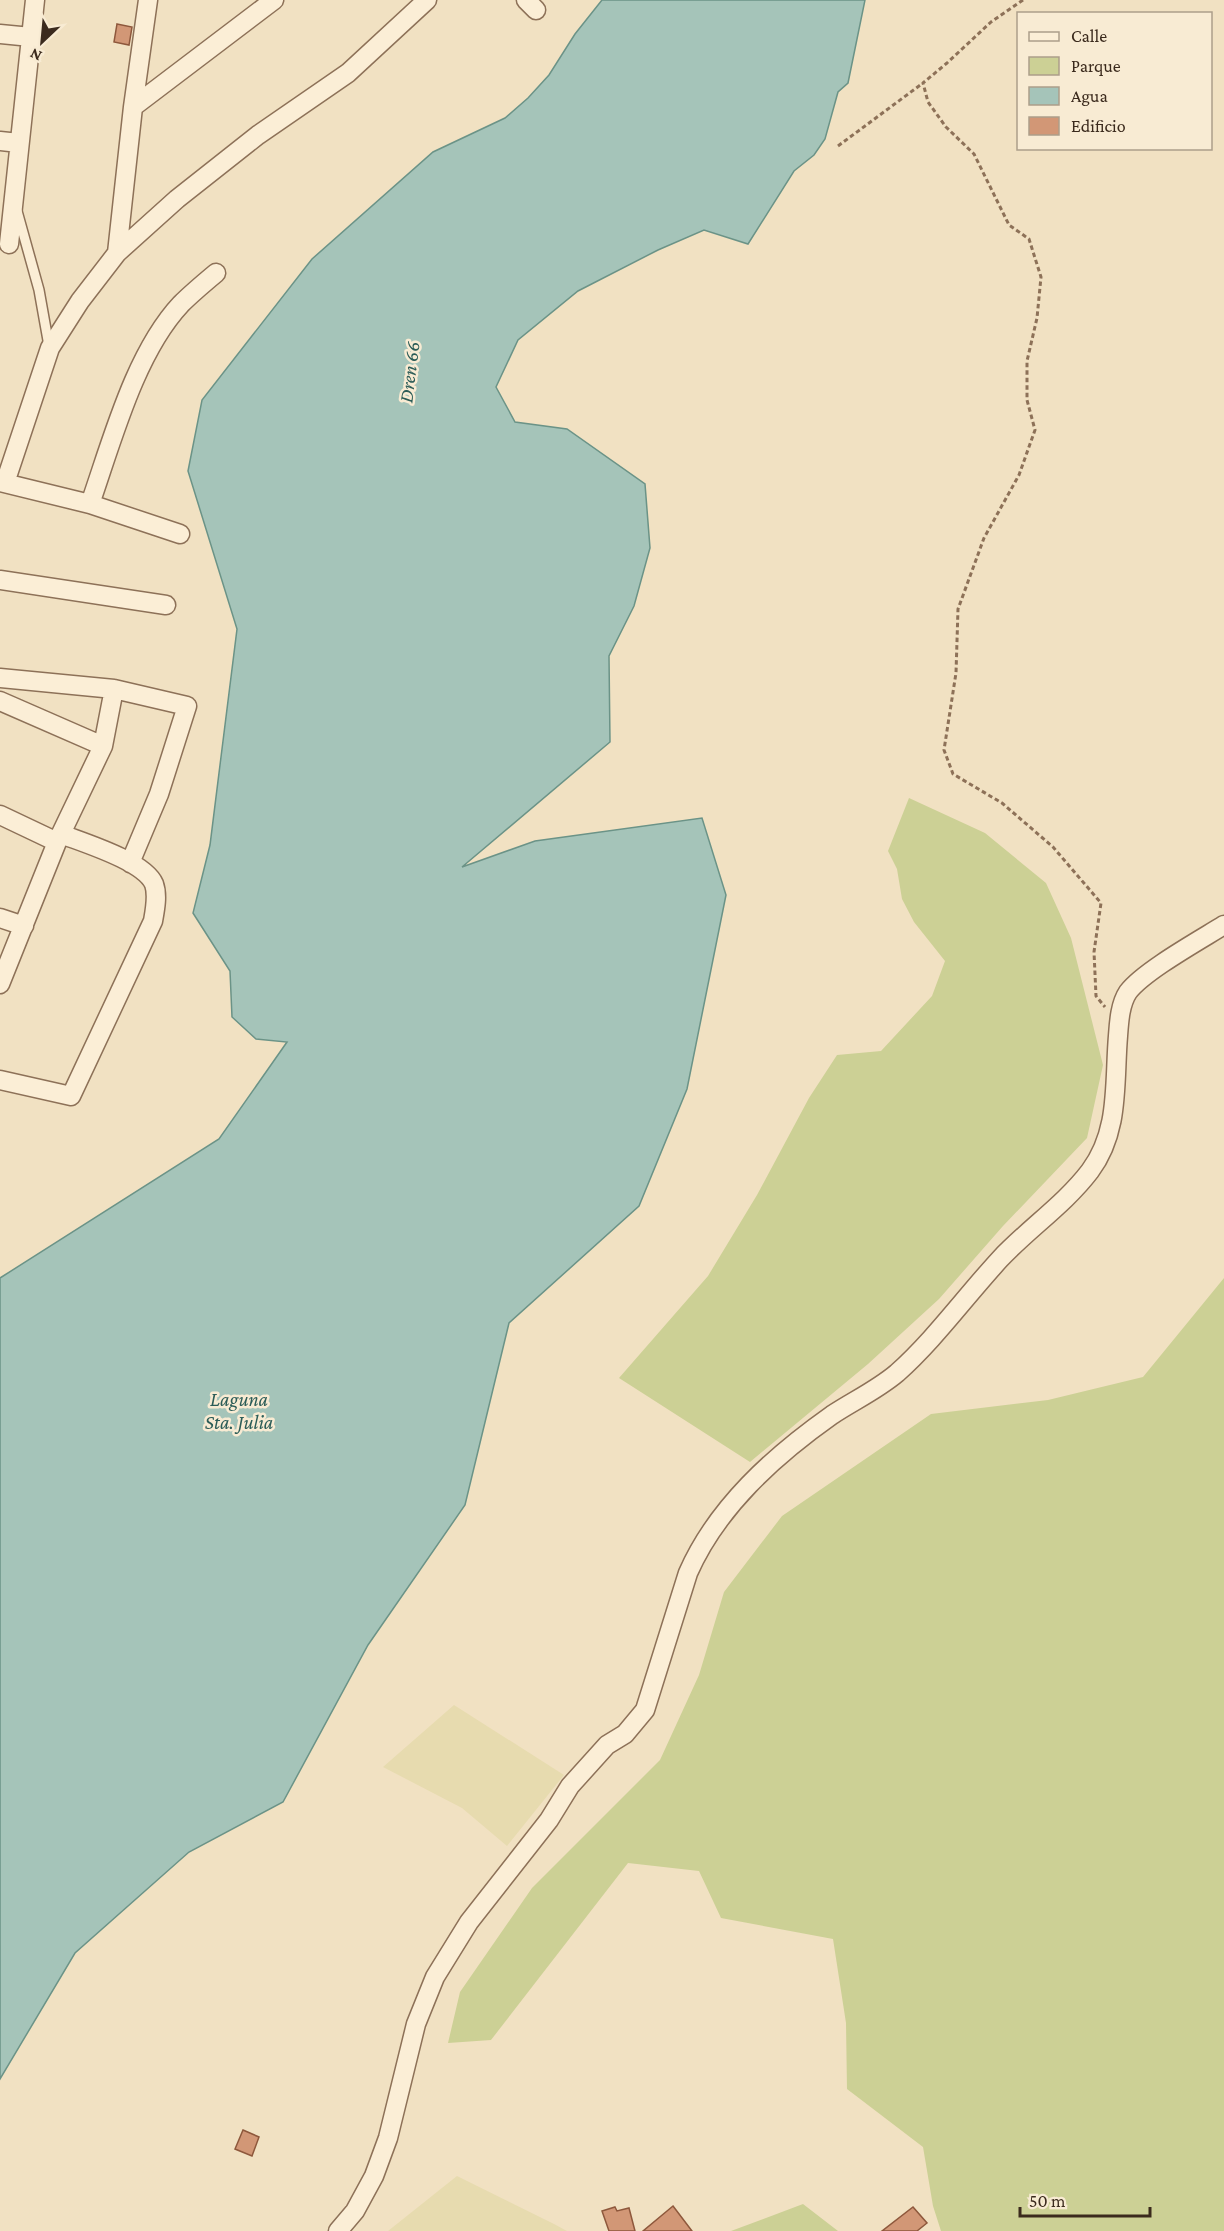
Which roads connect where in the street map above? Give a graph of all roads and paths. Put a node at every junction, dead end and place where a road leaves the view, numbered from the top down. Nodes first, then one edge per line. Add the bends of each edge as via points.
1 (35, 0) edge
2 (148, 0) edge
3 (274, 0) edge
4 (428, 0) edge
5 (1023, 0) edge
6 (0, 34) edge
7 (31, 37) junction
8 (922, 83) junction
9 (134, 107) junction
10 (0, 141) edge
11 (19, 143) junction
12 (838, 146) dead end
13 (12, 244) edge
14 (117, 253) junction
15 (216, 273) dead end
16 (50, 348) junction
17 (2, 483) edge
18 (90, 504) junction
19 (180, 534) dead end
20 (0, 580) edge
21 (166, 604) dead end
22 (0, 678) edge
23 (114, 689) junction
24 (0, 701) edge
25 (103, 746) junction
26 (0, 815) edge
27 (59, 838) junction
28 (130, 863) junction
29 (0, 918) edge
30 (1224, 925) edge
31 (24, 926) junction
32 (0, 984) edge
33 (1119, 1025) junction
34 (0, 1080) edge
35 (338, 2231) edge

1 - 7 street
2 - 9 street
3 - 9 street
4 - 14 street via 348,73 258,135
5 - 8 path via 991,22
6 - 7 street
7 - 11 street
8 - 12 path
8 - 33 path via 928,102 946,128 974,154 1009,225 1029,239 1041,277 1027,361 1027,400 1035,430 1019,475 984,538 958,609 956,673 944,750 953,774 1002,803 1053,847 1101,903 1094,952 1096,996
9 - 14 street
10 - 11 street
11 - 13 street
13 - 16 lane via 39,290
14 - 16 street
15 - 18 street via 181,304 153,343
16 - 17 street
17 - 18 street
18 - 19 street
20 - 21 street
22 - 23 street
23 - 25 street
23 - 28 street via 187,706 159,794
24 - 25 street
25 - 27 street
26 - 27 street
27 - 28 street
27 - 31 street
28 - 34 street via 154,884 153,921 71,1096
29 - 31 street
30 - 33 street via 1141,980 1128,993
31 - 32 street
33 - 35 street via 1111,1129 1090,1170 1005,1254 895,1375 834,1414 769,1464 722,1515 695,1556 645,1710 570,1786 549,1820 470,1922 435,1977 416,2024 388,2138 374,2176 355,2211

